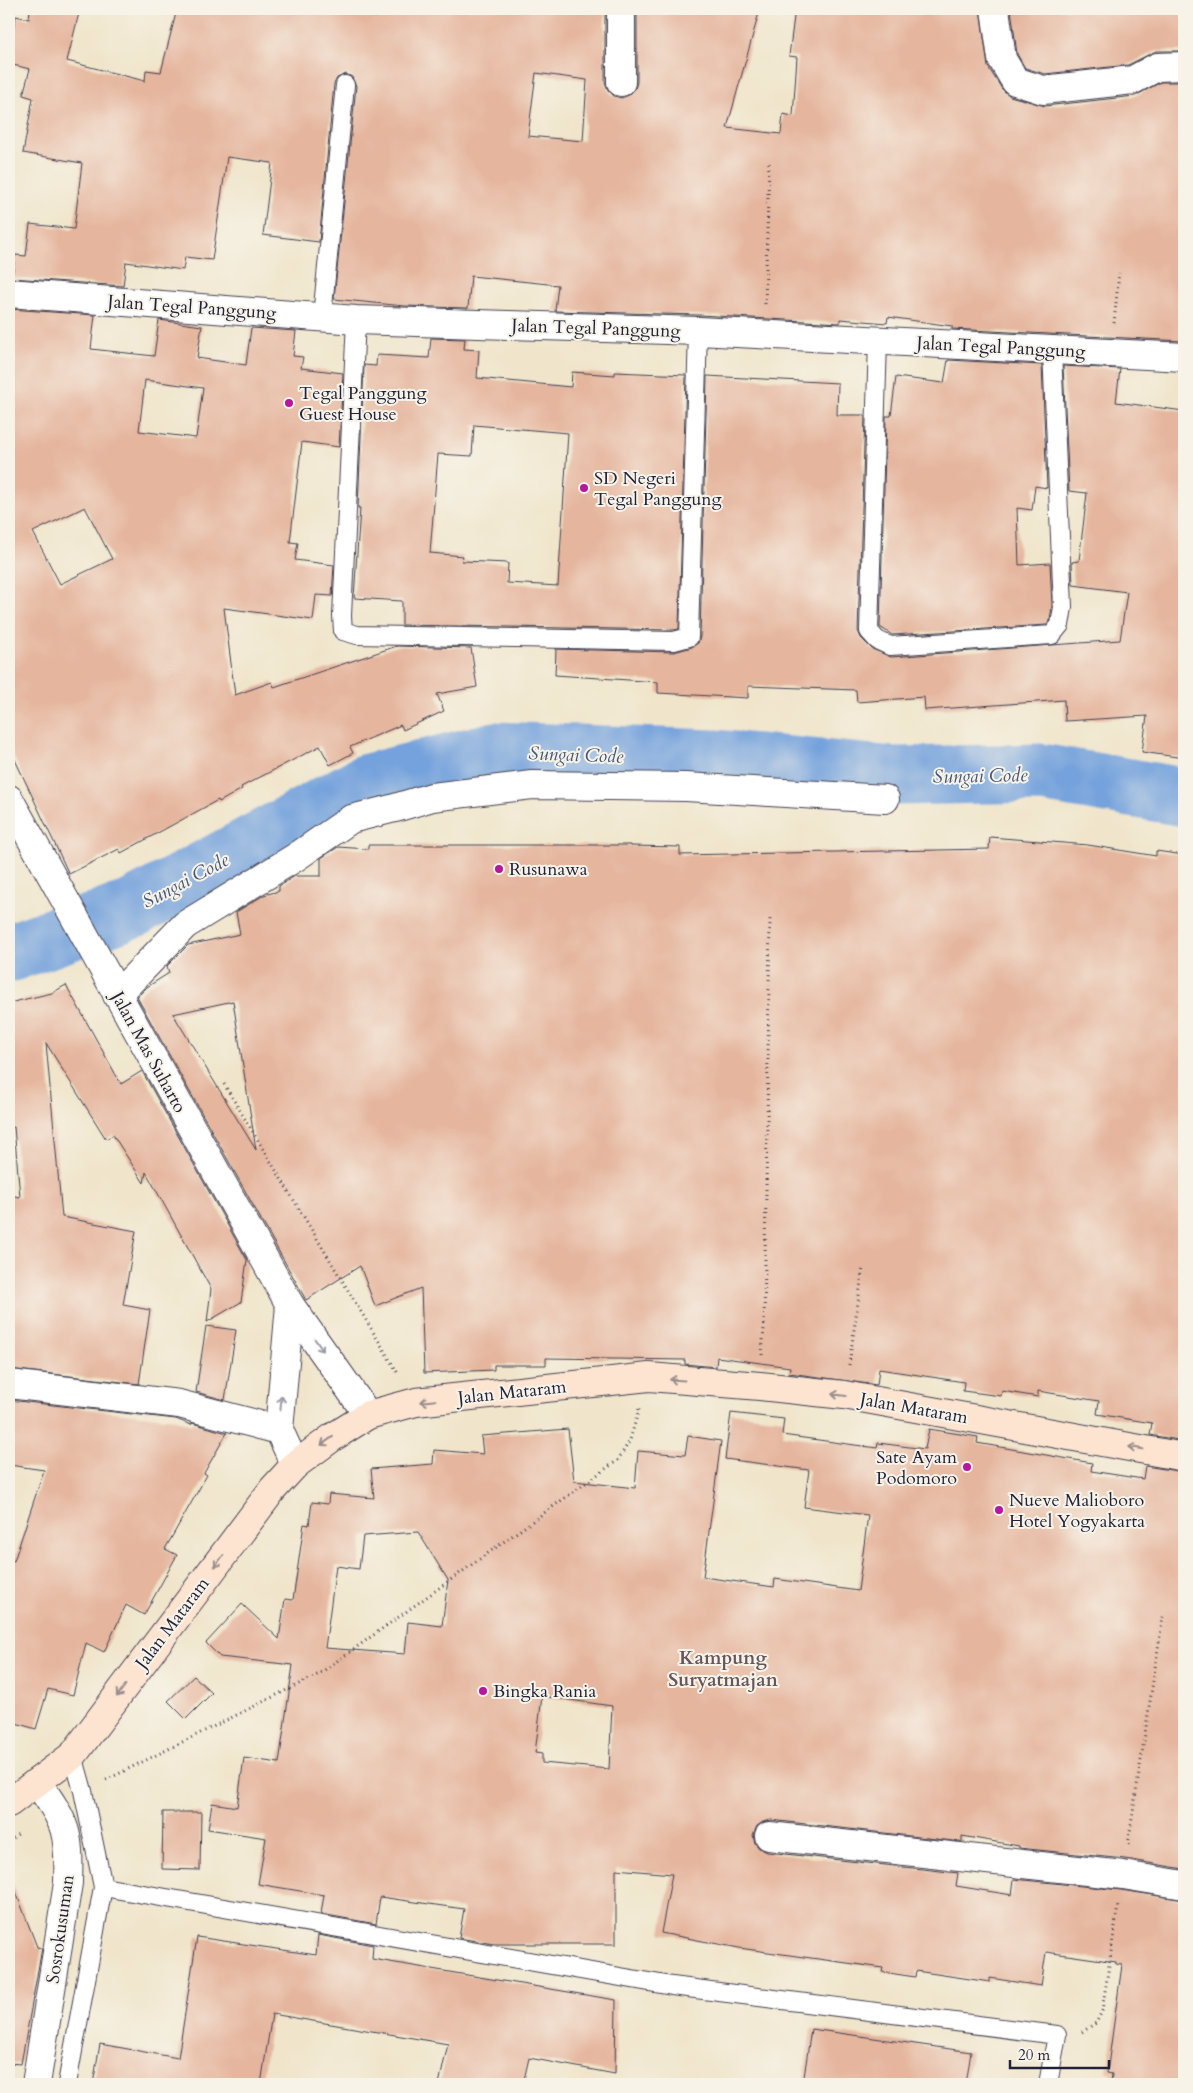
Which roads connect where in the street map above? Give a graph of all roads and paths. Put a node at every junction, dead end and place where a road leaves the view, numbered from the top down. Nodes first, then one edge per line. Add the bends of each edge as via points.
1 (621, 9) edge
2 (995, 9) edge
3 (1184, 66) edge
4 (620, 82) dead end
5 (346, 85) dead end
6 (769, 163) dead end
7 (1119, 273) dead end
8 (9, 293) edge
9 (322, 317) junction
10 (356, 320) junction
11 (698, 331) junction
12 (763, 334) junction
13 (878, 341) junction
14 (1052, 350) junction
15 (1111, 353) junction
16 (1184, 357) edge
17 (9, 799) edge
18 (885, 799) dead end
19 (770, 919) dead end
20 (112, 988) junction
21 (224, 1084) dead end
22 (864, 1268) dead end
23 (290, 1305) junction
24 (764, 1328) dead end
25 (649, 1378) junction
26 (403, 1382) dead end
27 (9, 1384) edge
28 (844, 1395) junction
29 (368, 1415) junction
30 (279, 1430) junction
31 (1184, 1457) edge
32 (295, 1465) junction
33 (1163, 1616) dead end
34 (73, 1755) junction
35 (37, 1782) junction
36 (83, 1791) junction
37 (9, 1803) edge
38 (769, 1836) dead end
39 (1123, 1875) junction
40 (1184, 1885) edge
41 (103, 1887) junction
42 (1057, 2035) junction
43 (36, 2084) edge
44 (67, 2084) edge
45 (1048, 2084) edge

1 - 4 street
2 - 3 street via 1002,59 1015,81 1043,90 1133,80 1157,67
5 - 9 lane
6 - 12 path
7 - 15 path
8 - 9 street, Jalan Tegal Panggung
9 - 10 street, Jalan Tegal Panggung
10 - 11 street, Jalan Tegal Panggung
10 - 11 lane via 342,616 343,631 357,635 664,641 689,637
11 - 12 street, Jalan Tegal Panggung
12 - 13 street, Jalan Tegal Panggung
13 - 14 street, Jalan Tegal Panggung
13 - 14 lane via 869,631 877,640 890,646 1052,635 1060,625 1063,607
14 - 15 street, Jalan Tegal Panggung
15 - 16 street, Jalan Tegal Panggung
17 - 20 street, Jalan Mas Suharto
18 - 20 street via 686,788 532,785 432,797 351,819 185,925
19 - 24 path
20 - 23 street, Jalan Mas Suharto
21 - 26 path
22 - 28 path
23 -> 29 street, Jalan Mas Suharto
30 -> 23 street
28 -> 25 main road, Jalan Mataram
25 -> 29 main road, Jalan Mataram via 416,1402
25 - 36 path via 627,1448 618,1460 319,1674
27 - 30 street via 179,1404
31 -> 28 main road, Jalan Mataram
29 -> 32 main road, Jalan Mataram
30 - 32 street
32 -> 34 main road, Jalan Mataram via 273,1489
33 - 39 path
34 - 35 main road, Jalan Mataram
34 - 36 lane
35 - 37 main road, Jalan Mataram
35 - 43 street, Sosrokusuman via 62,1821 68,1838 69,1860 68,1884
36 - 41 lane
38 - 39 street
39 - 40 street
39 - 42 path via 1102,2011 1096,2023 1082,2032
41 - 42 lane via 672,1986
41 - 44 lane
42 - 45 lane

